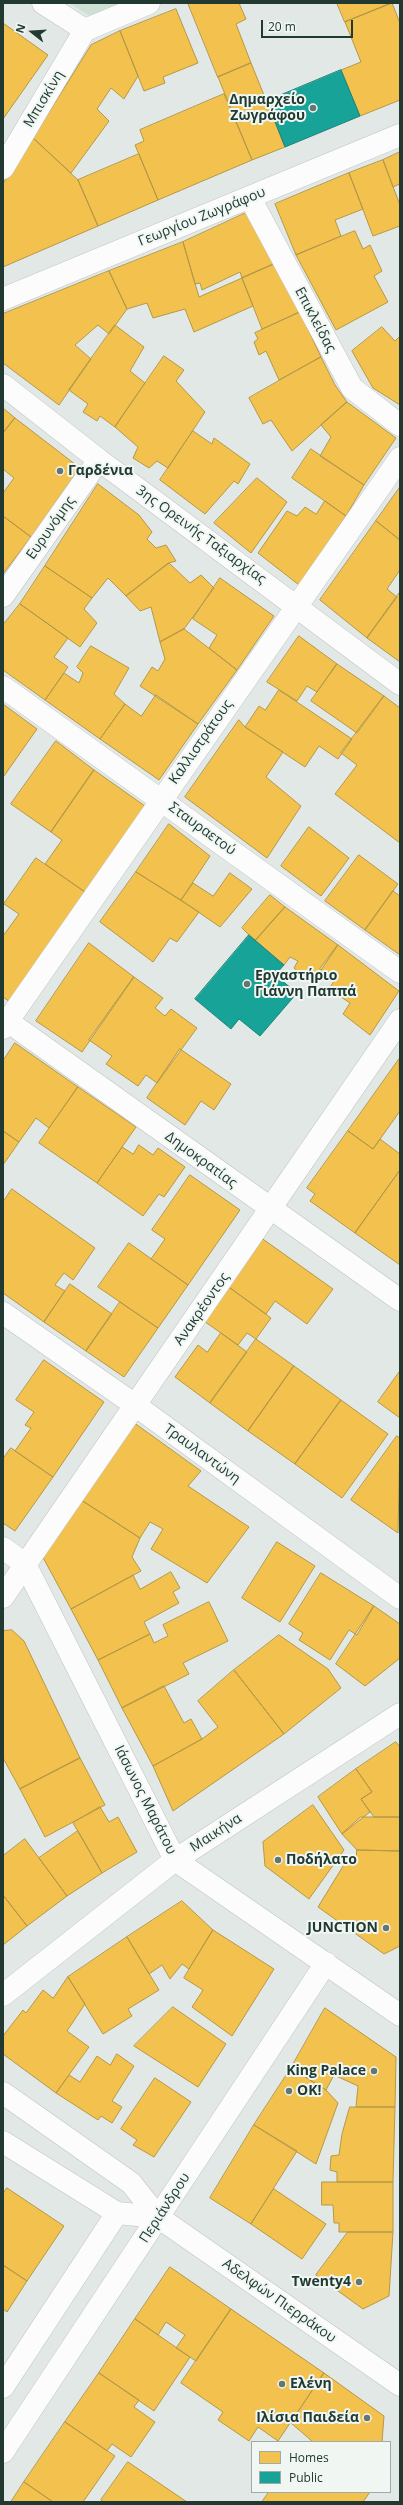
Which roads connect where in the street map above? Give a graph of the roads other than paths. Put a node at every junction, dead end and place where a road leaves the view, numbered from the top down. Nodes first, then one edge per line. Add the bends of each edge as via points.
1 (43, 3) edge
2 (149, 3) edge
3 (85, 30) junction
4 (400, 135) edge
5 (3, 168) edge
6 (250, 198) junction
7 (3, 298) edge
8 (3, 385) edge
9 (400, 425) edge
10 (400, 458) edge
11 (99, 460) junction
12 (3, 596) edge
13 (296, 605) junction
14 (400, 684) edge
15 (3, 687) edge
16 (161, 800) junction
17 (400, 972) edge
18 (400, 1020) edge
19 (4, 1022) edge
20 (270, 1210) junction
21 (400, 1300) edge
22 (3, 1313) edge
23 (135, 1405) junction
24 (3, 1548) edge
25 (25, 1564) junction
26 (3, 1597) edge
27 (400, 1598) edge
28 (400, 1714) edge
29 (175, 1860) junction
30 (326, 1963) junction
31 (3, 1995) edge
32 (400, 2015) edge
33 (3, 2093) edge
34 (3, 2142) edge
35 (117, 2213) junction
36 (158, 2217) junction
37 (400, 2385) edge
38 (3, 2387) edge
39 (3, 2452) edge

1 - 3 street
2 - 3 street
3 - 5 street, Μπισκίνη
4 - 6 street, Γεωργίου Ζωγράφου
6 - 7 street, Γεωργίου Ζωγράφου
6 - 9 street, Επικλείδας via 352,388
8 - 11 street, 3ης Ορεινής Ταξιαρχίας
10 - 13 street, Καλλιστράτους
11 - 12 street, Ευρυνόμης
11 - 13 street, 3ης Ορεινής Ταξιαρχίας
13 - 14 street, 3ης Ορεινής Ταξιαρχίας
13 - 16 street, Καλλιστράτους
15 - 16 street, Σταυραετού
16 - 17 street, Σταυραετού
16 - 19 street, Καλλιστράτους
18 - 20 street, Ανακρέοντος
19 - 20 street, Δημοκρατίας
20 - 21 street, Δημοκρατίας
20 - 23 street, Ανακρέοντος
22 - 23 street, Τραυλαντώνη
23 - 25 street, Ανακρέοντος
23 - 27 street, Τραυλαντώνη
24 - 25 street, Ιάσωνος Μαράτου
25 - 26 street, Ανακρέοντος
25 - 29 street, Ιάσωνος Μαράτου
28 - 29 street, Μαικήνα
29 - 30 street, Ιάσωνος Μαράτου
29 - 31 street, Μαικήνα
30 - 32 street, Ιάσωνος Μαράτου
30 - 36 street, Περιάνδρου
33 - 36 street, Αδελφών Πιερράκου via 131,2183
34 - 35 street, Αδελφών Πιερράκου
35 - 36 street, Αδελφών Πιερράκου
35 - 38 street
36 - 37 street, Αδελφών Πιερράκου
36 - 39 street, Περιάνδρου

